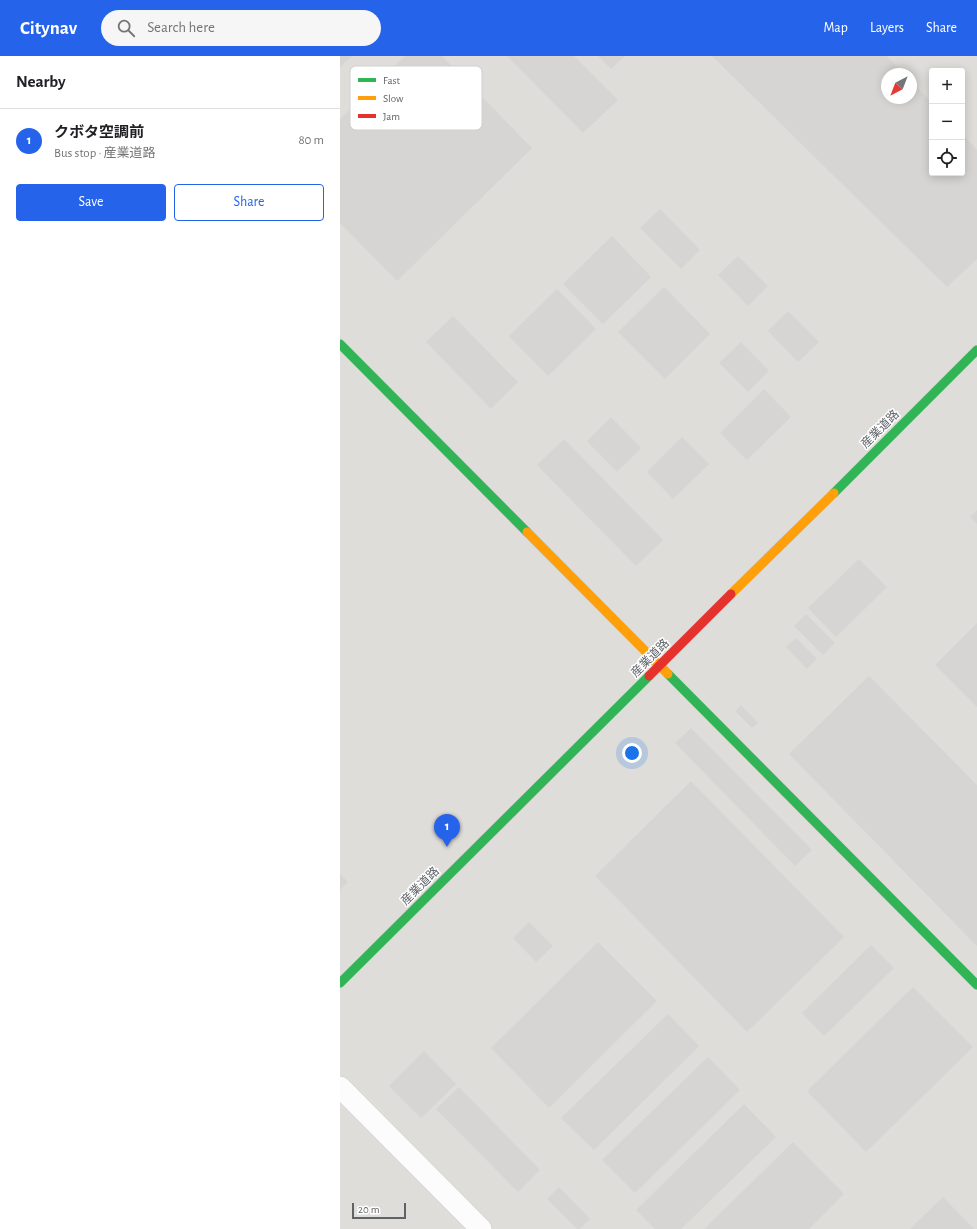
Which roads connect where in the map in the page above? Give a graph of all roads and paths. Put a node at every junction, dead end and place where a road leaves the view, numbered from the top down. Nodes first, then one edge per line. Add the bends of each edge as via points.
1 (340, 344) edge
2 (977, 350) edge
3 (660, 666) junction
4 (340, 983) edge
5 (977, 985) edge
6 (340, 1087) edge
7 (481, 1229) edge

1 - 3 street
2 - 3 street, 産業道路
3 - 4 street, 産業道路
3 - 5 street
6 - 7 street

